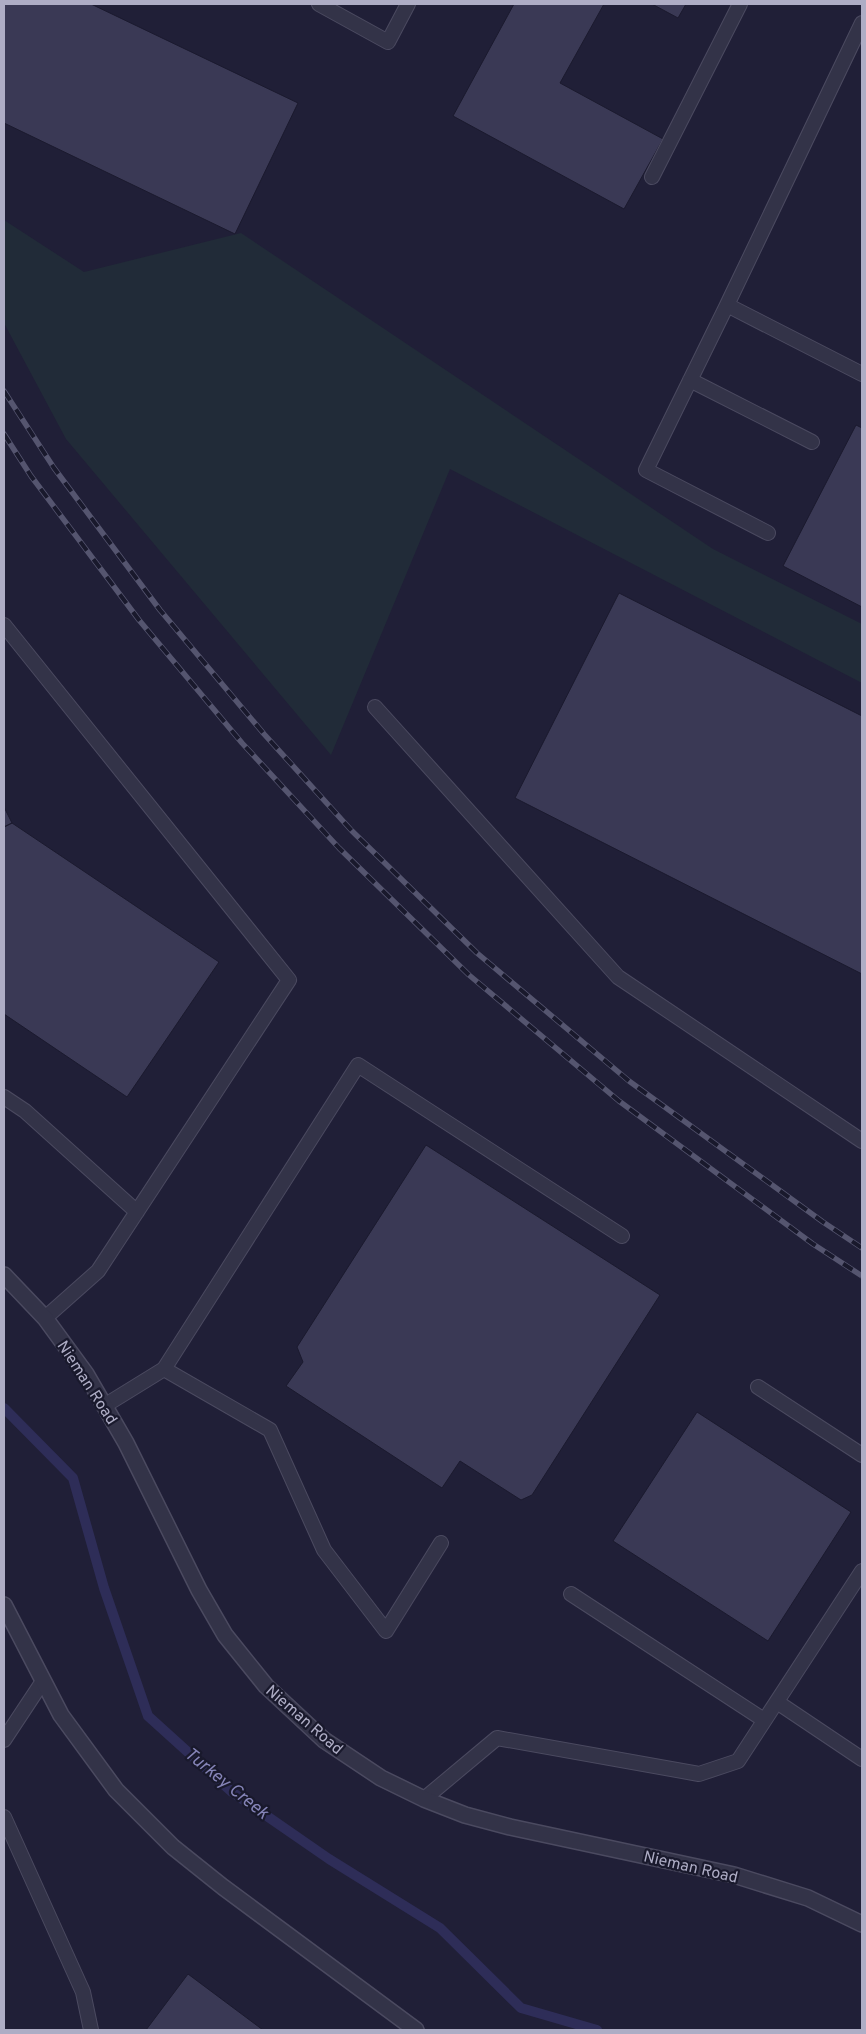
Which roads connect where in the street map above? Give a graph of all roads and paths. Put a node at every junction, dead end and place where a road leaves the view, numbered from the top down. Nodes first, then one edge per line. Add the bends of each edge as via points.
1 (318, 4) edge
2 (408, 4) edge
3 (740, 4) edge
4 (862, 23) edge
5 (652, 177) dead end
6 (726, 305) junction
7 (862, 374) edge
8 (690, 380) junction
9 (812, 442) dead end
10 (768, 533) dead end
11 (4, 625) edge
12 (375, 707) dead end
13 (4, 1097) edge
14 (862, 1141) edge
15 (137, 1212) junction
16 (622, 1236) dead end
17 (4, 1275) edge
18 (45, 1318) junction
19 (164, 1369) junction
20 (758, 1387) dead end
21 (104, 1406) junction
22 (862, 1455) edge
23 (441, 1543) dead end
24 (862, 1571) edge
25 (571, 1594) dead end
26 (4, 1606) edge
27 (43, 1681) junction
28 (776, 1702) junction
29 (764, 1720) junction
30 (4, 1740) edge
31 (862, 1759) edge
32 (424, 1799) junction
33 (4, 1817) edge
34 (862, 1924) edge
35 (91, 2030) edge
36 (416, 2030) edge

1 - 2 lane via 388,42
3 - 5 lane
4 - 6 lane
6 - 7 lane
6 - 8 lane
8 - 9 lane
8 - 10 lane via 646,470
11 - 15 lane via 289,980
12 - 14 lane via 618,977
13 - 15 lane via 25,1111
15 - 18 lane via 98,1272
16 - 19 lane via 358,1065
17 - 18 street, Nieman Road
18 - 21 street, Nieman Road via 86,1374
19 - 21 lane
19 - 23 lane via 270,1430 324,1550 386,1631
20 - 22 lane
21 - 32 street, Nieman Road via 225,1635 266,1686 324,1740 381,1778
24 - 28 lane
25 - 29 lane
26 - 27 street
27 - 30 lane
27 - 36 street via 61,1715 116,1790 173,1847
28 - 29 lane
28 - 31 lane
29 - 32 lane via 738,1761 699,1774 497,1738
32 - 34 street, Nieman Road via 465,1815 510,1827 734,1875 808,1898
33 - 35 lane via 83,1992

